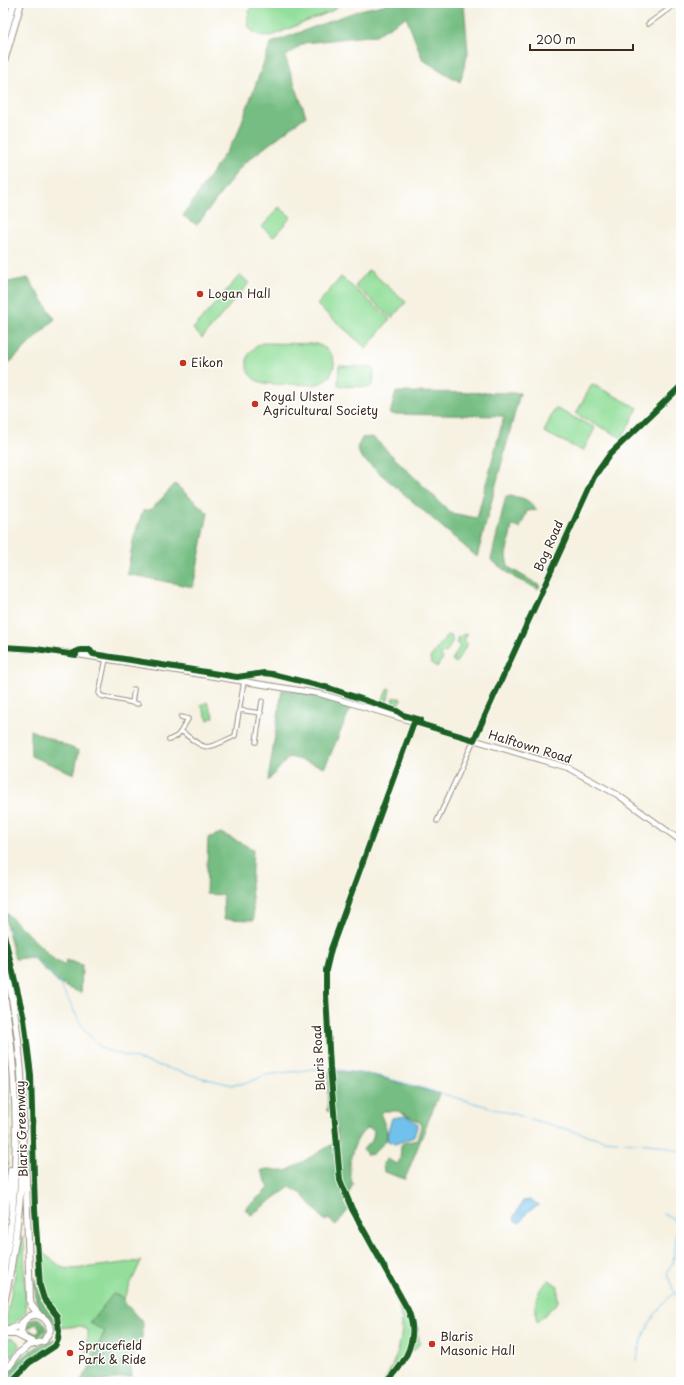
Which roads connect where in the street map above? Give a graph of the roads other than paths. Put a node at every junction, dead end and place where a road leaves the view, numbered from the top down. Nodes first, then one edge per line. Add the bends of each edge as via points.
1 (14, 3) edge
2 (21, 3) edge
3 (677, 3) edge
4 (648, 24) dead end
5 (3, 41) edge
6 (3, 65) edge
7 (681, 386) edge
8 (3, 647) edge
9 (106, 660) junction
10 (244, 681) junction
11 (134, 689) dead end
12 (262, 701) dead end
13 (132, 703) junction
14 (138, 704) dead end
15 (239, 710) junction
16 (261, 713) junction
17 (181, 717) dead end
18 (414, 722) junction
19 (180, 731) junction
20 (169, 740) dead end
21 (474, 740) junction
22 (256, 742) dead end
23 (437, 821) dead end
24 (681, 841) edge
25 (3, 952) edge
26 (3, 988) edge
27 (16, 1132) junction
28 (23, 1142) junction
29 (3, 1228) edge
30 (3, 1275) edge
31 (3, 1308) edge
32 (40, 1316) junction
33 (23, 1323) junction
34 (24, 1338) junction
35 (36, 1344) junction
36 (3, 1376) edge
37 (387, 1382) edge

1 - 5 highway
2 - 6 highway
3 - 4 street
7 - 21 street, Bog Road via 610,454 594,477
8 - 9 street, Halftown Road
9 - 10 street, Halftown Road
9 - 13 street via 99,693 101,696
10 - 15 street
10 - 18 street, Halftown Road via 311,691
11 - 13 street
12 - 16 street
13 - 14 street
15 - 16 street
15 - 19 street via 235,736 214,747 200,746
16 - 22 street
17 - 19 street via 188,719
18 - 21 street, Halftown Road
18 - 37 street, Blaris Road via 334,940 326,970 330,1067 340,1180 352,1209 408,1310 413,1325 412,1341 405,1360
19 - 20 street
21 - 23 street, Bog Road
21 - 24 street, Halftown Road via 577,772 636,808
25 - 28 highway via 20,1047
26 - 27 highway via 13,1062
27 - 29 highway
27 - 30 highway via 13,1205
28 - 31 highway via 22,1183
28 - 32 highway via 27,1158 30,1300
32 - 33 highway via 30,1316
32 - 35 highway via 48,1322 50,1330 44,1341
33 - 34 highway via 21,1331
33 - 34 highway via 5,1332
34 - 35 highway
35 - 36 highway via 28,1346 18,1354

